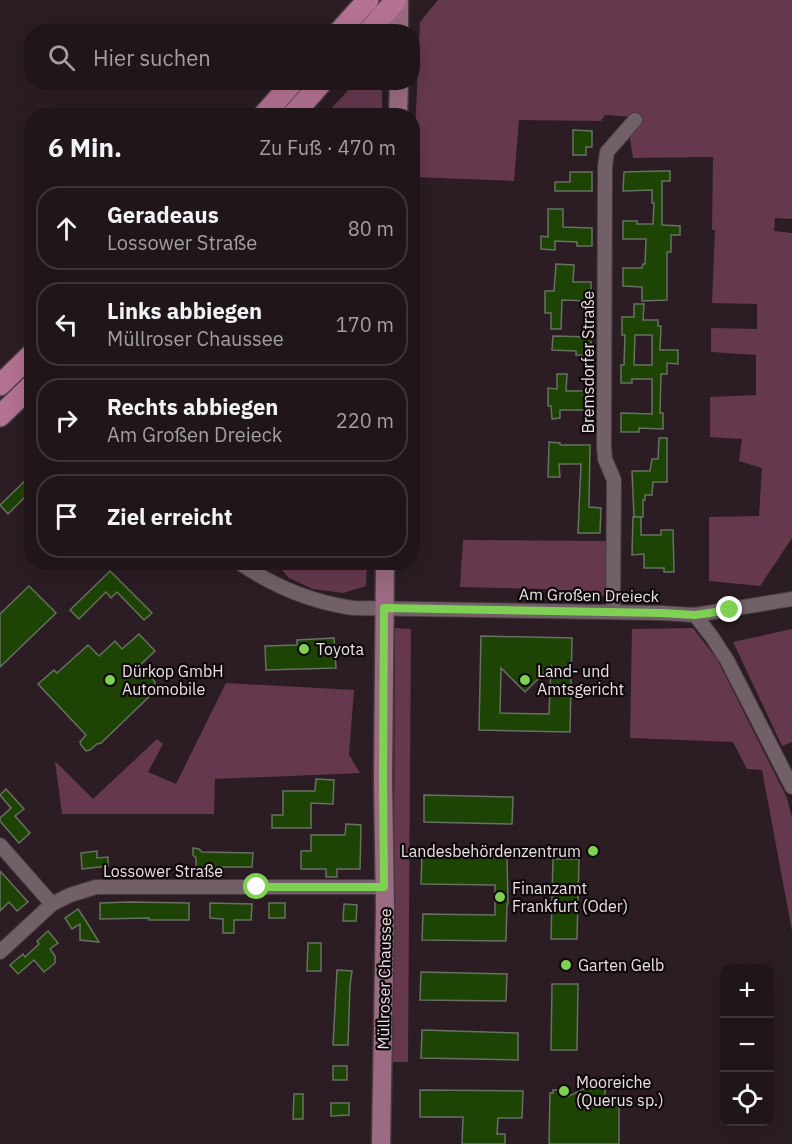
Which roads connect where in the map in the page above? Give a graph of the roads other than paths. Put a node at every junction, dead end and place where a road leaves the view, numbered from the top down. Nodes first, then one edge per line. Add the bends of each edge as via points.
1 (368, 0) edge
2 (398, 0) edge
3 (346, 24) edge
4 (376, 24) edge
5 (399, 24) edge
6 (286, 90) edge
7 (315, 90) edge
8 (399, 90) edge
9 (270, 108) edge
10 (299, 108) edge
11 (398, 108) edge
12 (635, 120) dead end
13 (24, 362) edge
14 (0, 385) edge
15 (24, 393) edge
16 (0, 416) edge
17 (252, 570) edge
18 (386, 570) edge
19 (792, 599) edge
20 (384, 608) junction
21 (613, 612) junction
22 (695, 615) junction
23 (792, 787) edge
24 (0, 845) edge
25 (384, 887) junction
26 (52, 904) junction
27 (0, 952) edge
28 (381, 1144) edge

1 - 3 highway
2 - 4 highway
2 - 5 main road
6 - 9 highway
7 - 10 highway
8 - 11 main road
12 - 21 street, Bremsdorfer Straße via 607,152 605,167 604,447 614,480
13 - 14 highway
15 - 16 highway
17 - 20 street, Am Großen Dreieck via 281,587 326,604
18 - 20 main road, Müllroser Chaussee
19 - 22 street, Am Großen Dreieck
20 - 21 street, Am Großen Dreieck
20 - 25 main road, Müllroser Chaussee
21 - 22 street, Am Großen Dreieck
22 - 23 street via 727,660
24 - 26 street
25 - 26 street, Lossower Straße via 105,886
25 - 28 main road, Müllroser Chaussee
26 - 27 street, Lossower Straße

